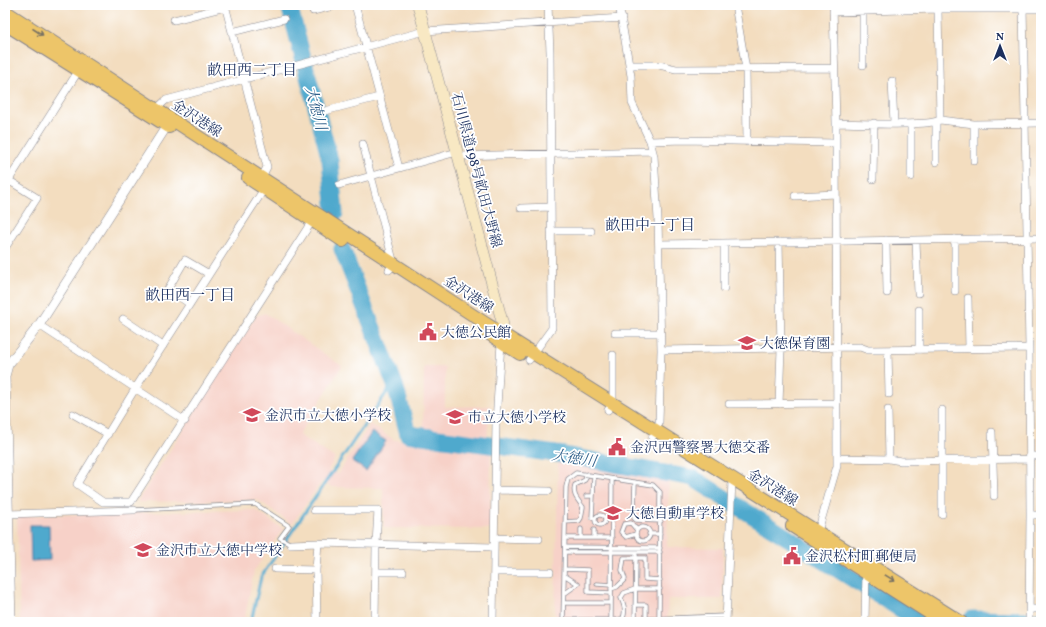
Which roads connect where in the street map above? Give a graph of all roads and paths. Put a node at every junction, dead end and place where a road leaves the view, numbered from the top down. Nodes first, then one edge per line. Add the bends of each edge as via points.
1 (336, 5) edge
2 (355, 5) edge
3 (418, 5) edge
4 (548, 5) edge
5 (619, 5) edge
6 (735, 5) edge
7 (225, 6) edge
8 (1023, 7) edge
9 (833, 9) edge
10 (938, 9) junction
11 (1041, 9) edge
12 (5, 11) edge
13 (313, 11) dead end
14 (863, 11) junction
15 (622, 18) junction
16 (284, 19) dead end
17 (174, 20) dead end
18 (5, 24) edge
19 (548, 24) junction
20 (425, 31) junction
21 (232, 32) junction
22 (365, 48) junction
23 (863, 65) dead end
24 (629, 66) junction
25 (834, 68) junction
26 (746, 69) junction
27 (79, 70) junction
28 (244, 79) junction
29 (892, 81) dead end
30 (379, 97) junction
31 (325, 111) dead end
32 (153, 112) junction
33 (938, 121) junction
34 (169, 123) junction
35 (836, 123) junction
36 (874, 123) junction
37 (894, 123) junction
38 (1024, 123) junction
39 (1041, 123) edge
40 (911, 124) junction
41 (974, 124) junction
42 (650, 141) junction
43 (747, 142) junction
44 (836, 143) junction
45 (363, 144) dead end
46 (652, 151) junction
47 (457, 154) junction
48 (550, 154) junction
49 (974, 160) dead end
50 (936, 162) dead end
51 (399, 168) junction
52 (371, 176) junction
53 (911, 177) dead end
54 (873, 179) dead end
55 (6, 181) edge
56 (261, 184) junction
57 (339, 184) dead end
58 (836, 194) junction
59 (795, 196) dead end
60 (551, 207) junction
61 (521, 208) dead end
62 (312, 221) junction
63 (551, 231) junction
64 (590, 231) dead end
65 (1026, 238) junction
66 (1041, 238) edge
67 (955, 239) junction
68 (886, 240) junction
69 (916, 240) junction
70 (836, 241) junction
71 (779, 242) junction
72 (724, 243) junction
73 (659, 244) junction
74 (5, 248) edge
75 (391, 267) junction
76 (209, 274) junction
77 (724, 288) dead end
78 (955, 291) dead end
79 (887, 293) dead end
80 (918, 293) dead end
81 (968, 298) dead end
82 (190, 304) junction
83 (919, 310) dead end
84 (123, 319) dead end
85 (39, 325) junction
86 (615, 333) dead end
87 (660, 333) junction
88 (502, 338) junction
89 (163, 346) junction
90 (836, 348) junction
91 (1029, 348) junction
92 (781, 349) junction
93 (968, 349) junction
94 (661, 350) junction
95 (888, 350) junction
96 (919, 350) junction
97 (612, 355) dead end
98 (532, 357) junction
99 (7, 365) edge
100 (135, 389) junction
101 (889, 394) dead end
102 (837, 403) junction
103 (729, 404) dead end
104 (779, 404) junction
105 (610, 407) junction
106 (888, 410) dead end
107 (942, 410) dead end
108 (73, 414) dead end
109 (185, 421) junction
110 (992, 432) dead end
111 (108, 434) junction
112 (654, 435) junction
113 (1041, 456) edge
114 (1030, 457) junction
115 (837, 458) junction
116 (889, 459) junction
117 (942, 460) junction
118 (994, 460) junction
119 (587, 474) junction
120 (594, 476) junction
121 (612, 479) junction
122 (635, 482) junction
123 (731, 488) junction
124 (495, 490) junction
125 (549, 491) dead end
126 (586, 496) dead end
127 (593, 496) junction
128 (994, 496) dead end
129 (134, 510) joint
130 (314, 510) dead end
131 (8, 514) junction
132 (942, 514) dead end
133 (1030, 515) junction
134 (1041, 515) edge
135 (595, 518) dead end
136 (634, 518) junction
137 (661, 521) junction
138 (566, 522) junction
139 (631, 523) junction
140 (581, 529) dead end
141 (594, 530) dead end
142 (637, 532) junction
143 (649, 534) junction
144 (660, 534) junction
145 (816, 537) junction
146 (494, 538) junction
147 (565, 538) junction
148 (580, 538) junction
149 (594, 538) junction
150 (612, 538) junction
151 (629, 538) junction
152 (539, 539) dead end
153 (318, 543) junction
154 (291, 544) joint
155 (376, 544) junction
156 (494, 547) junction
157 (629, 548) junction
158 (660, 548) junction
159 (565, 550) junction
160 (612, 550) junction
161 (636, 552) junction
162 (660, 552) junction
163 (636, 557) junction
164 (275, 569) dead end
165 (565, 569) junction
166 (316, 570) junction
167 (376, 572) junction
168 (403, 572) dead end
169 (494, 572) junction
170 (550, 572) dead end
171 (866, 573) junction
172 (564, 575) junction
173 (660, 580) junction
174 (597, 584) dead end
175 (611, 589) junction
176 (635, 589) junction
177 (660, 589) junction
178 (564, 594) junction
179 (564, 603) junction
180 (611, 603) junction
181 (635, 605) junction
182 (1029, 609) junction
183 (1041, 609) edge
184 (726, 619) edge
185 (659, 620) edge
186 (563, 621) edge
187 (611, 621) edge
188 (11, 622) edge
189 (317, 622) edge
190 (375, 622) edge
191 (493, 622) edge
192 (635, 622) edge
193 (865, 622) edge
194 (943, 622) edge
195 (961, 622) edge
196 (1029, 622) edge

1 - 13 street
2 - 22 street
3 - 20 main road, 石川県道198号畝田大野線
4 - 19 street
5 - 15 street
6 - 26 street
7 - 17 street
7 - 21 street
8 - 10 street
8 - 11 street
8 - 38 street
9 - 14 street
9 - 25 street
10 - 14 street
10 - 33 street
12 -> 32 main road, 金沢港線
14 - 23 street
15 - 19 street
15 - 24 street
16 - 21 street
18 - 27 main road, 金沢港線
19 - 20 street
19 - 48 street
20 - 22 street
20 - 47 main road, 石川県道198号畝田大野線
21 - 28 street
22 - 28 street
22 - 30 street
24 - 26 street
24 - 42 street via 632,103
25 - 26 street
25 - 35 street
26 - 43 street
27 - 32 main road, 金沢港線
27 - 55 street
28 - 32 street via 166,100
28 - 56 street via 266,167
29 - 37 street
30 - 31 street
30 - 51 street
32 - 34 main road, 金沢港線
33 - 40 street
33 - 41 street
33 - 50 street
34 - 56 main road, 金沢港線
34 - 85 street
35 - 36 street
35 - 44 street
36 - 37 street
36 - 54 street
37 - 40 street
38 - 39 street
38 - 41 street
38 - 65 street
40 - 53 street
41 - 49 street
42 - 43 street
42 - 46 street
43 - 44 street
44 - 58 street
45 - 52 street
46 - 48 street
46 - 73 street via 655,164
47 - 48 street
47 - 51 street
47 - 88 main road, 石川県道198号畝田大野線 via 503,325
48 - 60 street
51 - 52 street
52 - 57 street
52 - 75 street
55 - 74 street via 37,198
56 - 62 main road, 金沢港線
56 - 75 main road, 金沢港線
56 - 76 street
58 - 59 street
58 - 70 street
60 - 61 street
60 - 63 street
62 - 75 main road, 金沢港線
62 - 109 street
63 - 64 street
63 - 98 street via 552,328
65 - 66 street
65 - 67 street
65 - 91 street
67 - 69 street
67 - 78 street
68 - 69 street
68 - 70 street
68 - 79 street
69 - 80 street
70 - 71 street
70 - 90 street
71 - 72 street
71 - 92 street
72 - 73 street
72 - 77 street
73 - 87 street
75 - 88 main road, 金沢港線
76 - 82 street
76 - 82 street via 185,260 168,289
81 - 93 street
82 - 89 street
83 - 96 street
84 - 89 street
85 - 99 street
85 - 100 street
86 - 87 street
87 - 94 street
88 - 98 main road, 金沢港線
88 - 124 street
89 - 100 street
90 - 92 street
90 - 95 street
90 - 102 street
91 - 93 street
91 - 114 street
92 - 94 street
92 - 104 street
93 - 96 street
94 - 112 street via 659,423
95 - 96 street
95 - 101 street
97 - 105 street
98 - 105 main road, 金沢港線
99 - 131 street via 5,376
100 - 109 street
100 - 111 street
102 - 104 street
102 - 115 street
103 - 104 street
105 - 112 main road, 金沢港線
106 - 116 street
107 - 117 street
108 - 111 street
109 - 111 street via 132,502 103,502 77,484
110 - 118 street
112 - 123 main road, 金沢港線
113 - 114 street
114 - 118 street
114 - 133 street
115 - 116 street
115 - 145 street via 837,466
116 - 117 street
117 - 118 street
117 - 132 street
118 - 128 street
119 - 120 lane
119 - 138 lane via 576,473 568,479
119 - 138 lane via 585,480 575,486 574,491 583,507 581,518 579,521
120 - 121 lane
120 - 127 lane
121 - 122 lane
121 - 150 lane
122 - 136 lane
122 - 137 lane via 653,486 660,492
123 - 145 main road, 金沢港線
123 - 184 street
124 - 125 street
124 - 146 street
126 - 127 lane
127 - 135 lane via 592,518
129 - 131 street
129 - 154 lane via 255,504 288,526 281,538
130 - 155 street via 378,510
131 - 188 street
133 - 134 street
133 - 182 street
136 - 137 lane
136 - 139 lane
137 - 144 lane
138 - 147 lane
139 - 142 lane
139 - 151 lane via 624,524 621,528 623,536
140 - 148 lane
141 - 149 lane
142 - 143 lane via 645,528
142 - 143 lane via 639,540 647,539
142 - 151 lane
143 - 144 lane
144 - 158 lane
145 - 171 main road, 金沢港線
146 - 152 street
146 - 156 street
147 - 148 lane
147 - 159 lane
148 - 149 lane
149 - 150 lane
150 - 160 lane
151 - 157 lane
153 - 154 street
153 - 155 street
153 - 166 street
155 - 156 street
155 - 167 street
156 - 169 street
157 - 158 lane
157 - 160 lane
158 - 162 lane
159 - 160 lane
159 - 165 lane
160 - 161 lane
160 - 175 lane
161 - 162 lane
161 - 163 lane
162 - 173 lane
163 - 173 lane via 645,558 645,579
163 - 175 lane via 624,558 622,570 625,579
163 - 176 lane
164 - 166 street
165 - 172 lane
165 - 175 lane via 588,570 588,592
166 - 189 street
167 - 168 street
167 - 190 street
169 - 170 street
169 - 191 street
171 - 193 street
171 - 194 main road, 金沢港線
171 -> 195 main road, 金沢港線
172 - 178 lane
172 - 178 lane via 578,584
173 - 177 lane
174 - 175 lane
175 - 180 lane
176 - 177 lane
176 - 181 lane
176 - 187 lane via 624,593 621,598 625,607 622,618
177 - 185 lane
178 - 179 lane
179 - 180 lane
179 - 186 lane
180 - 187 lane
181 - 185 lane via 646,605 646,619
181 - 192 lane
182 - 183 street
182 - 196 street
184 - 185 lane
186 - 187 lane

